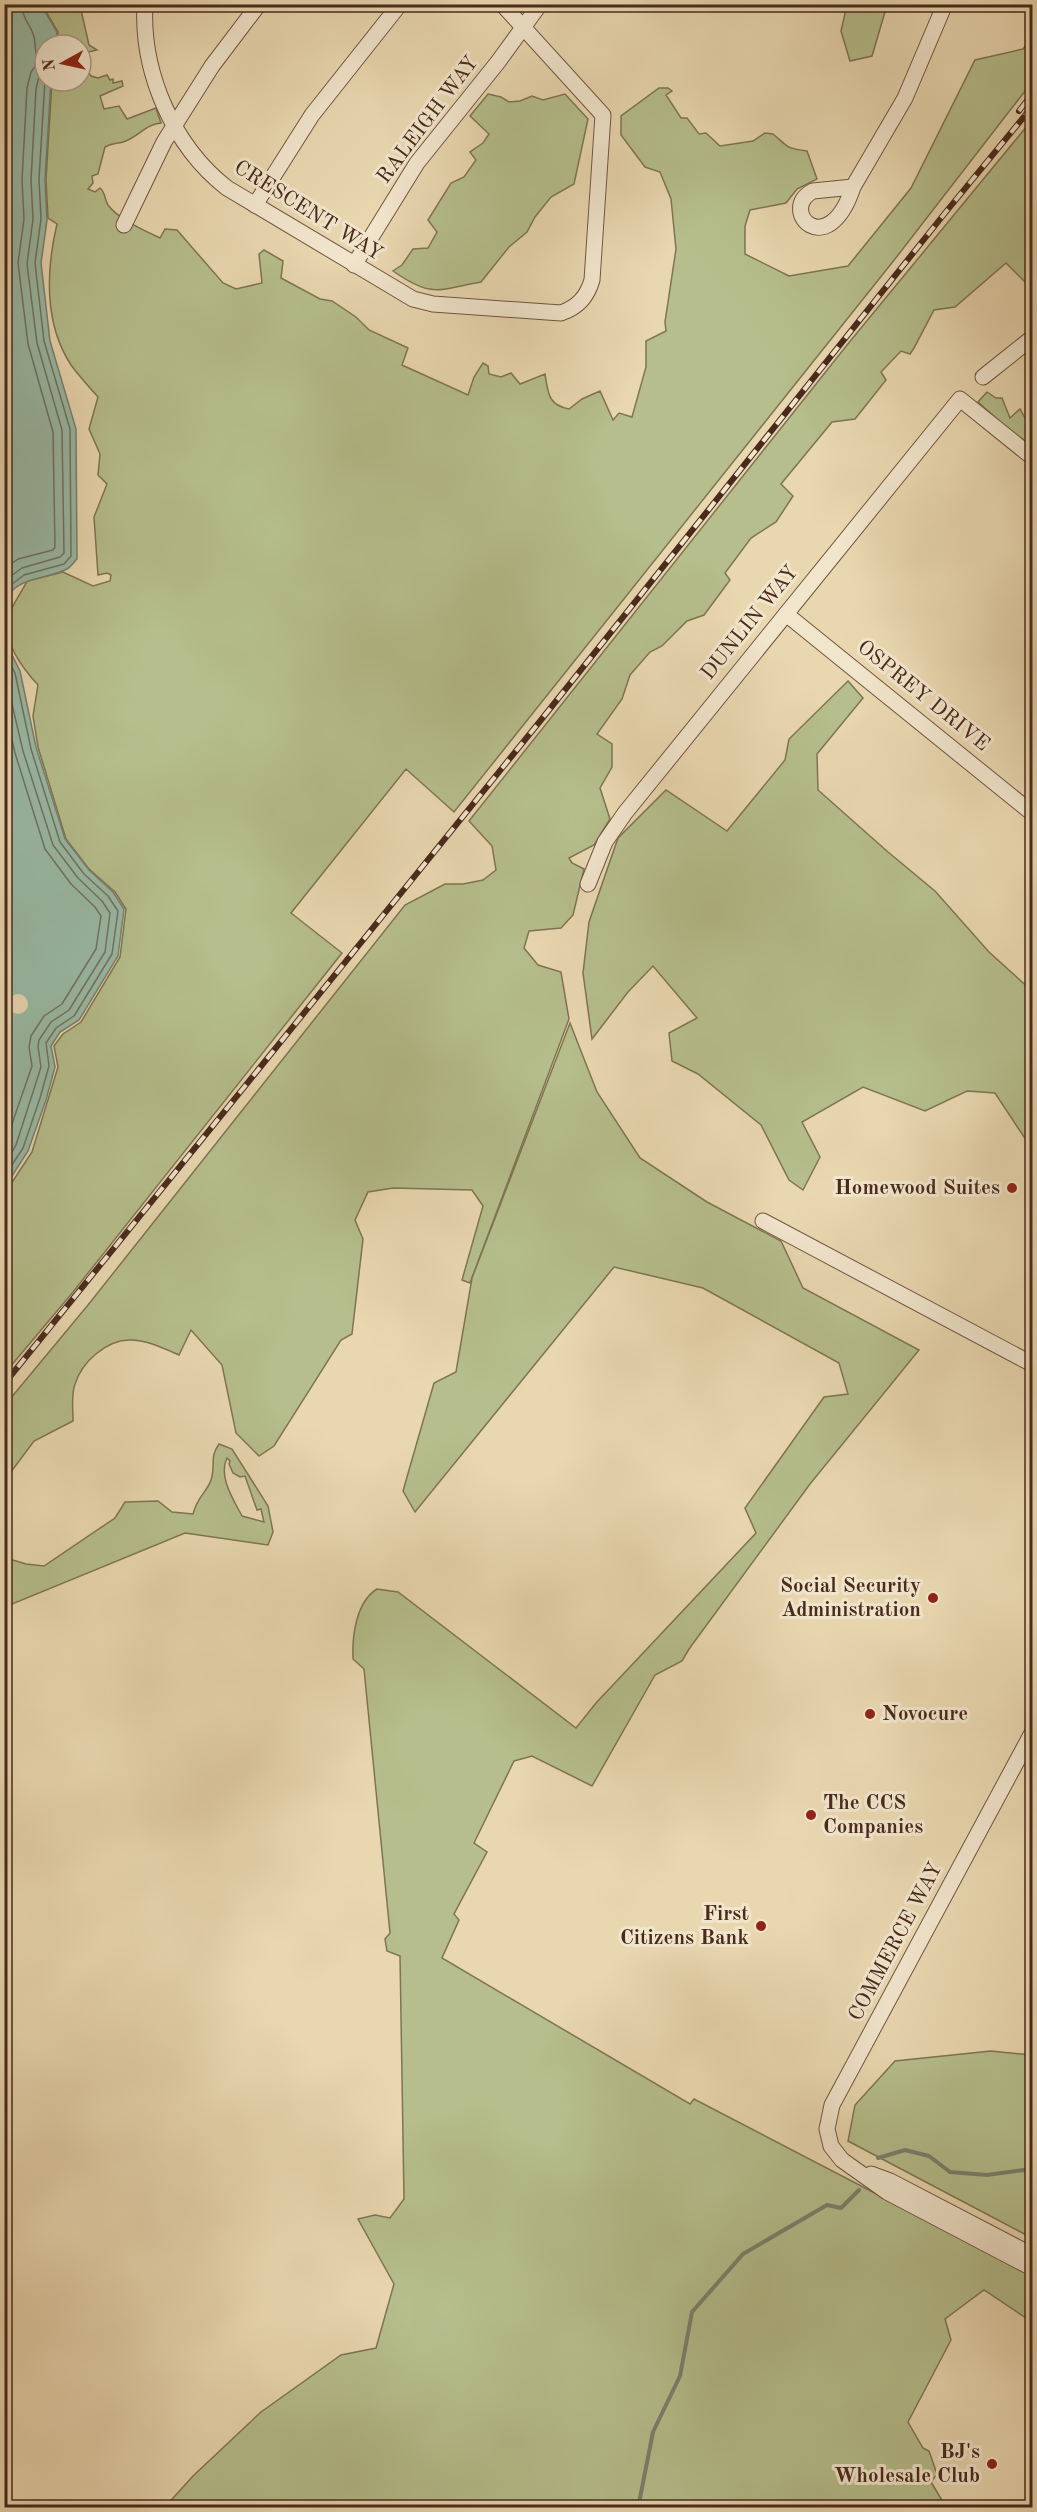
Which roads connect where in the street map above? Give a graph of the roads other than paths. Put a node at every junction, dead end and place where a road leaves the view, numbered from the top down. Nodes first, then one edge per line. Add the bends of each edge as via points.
1 (145, 4) edge
2 (258, 4) edge
3 (400, 4) edge
4 (502, 4) edge
5 (540, 4) edge
6 (945, 4) edge
7 (524, 27) junction
8 (174, 125) junction
9 (853, 186) dead end
10 (255, 205) junction
11 (124, 225) dead end
12 (354, 265) junction
13 (1032, 338) edge
14 (983, 377) dead end
15 (1032, 457) edge
16 (786, 614) junction
17 (1032, 813) edge
18 (588, 884) dead end
19 (763, 1221) dead end
20 (1032, 1364) edge
21 (1032, 1733) edge
22 (854, 2168) junction
23 (1032, 2255) edge
24 (1032, 2268) edge

1 - 8 street, CRESCENT WAY via 150,65
2 - 8 street
3 - 10 street via 322,101
4 - 7 street
5 - 7 street, RALEIGH WAY
6 - 9 street via 905,98
7 - 12 street, RALEIGH WAY via 417,163
7 - 12 street, CRESCENT WAY via 603,115 589,291 569,310 554,314 423,302
8 - 10 street, CRESCENT WAY via 215,179
8 - 11 street
10 - 12 street, CRESCENT WAY
13 - 14 street
15 - 16 street, DUNLIN WAY via 960,399
16 - 17 street, OSPREY DRIVE
16 - 18 street, DUNLIN WAY via 625,813 605,842
19 - 20 street
21 - 22 street, COMMERCE WAY via 832,2105 827,2121 828,2138 836,2153
22 - 23 street, COMMERCE WAY via 891,2181
22 - 24 street, COMMERCE WAY via 887,2192

